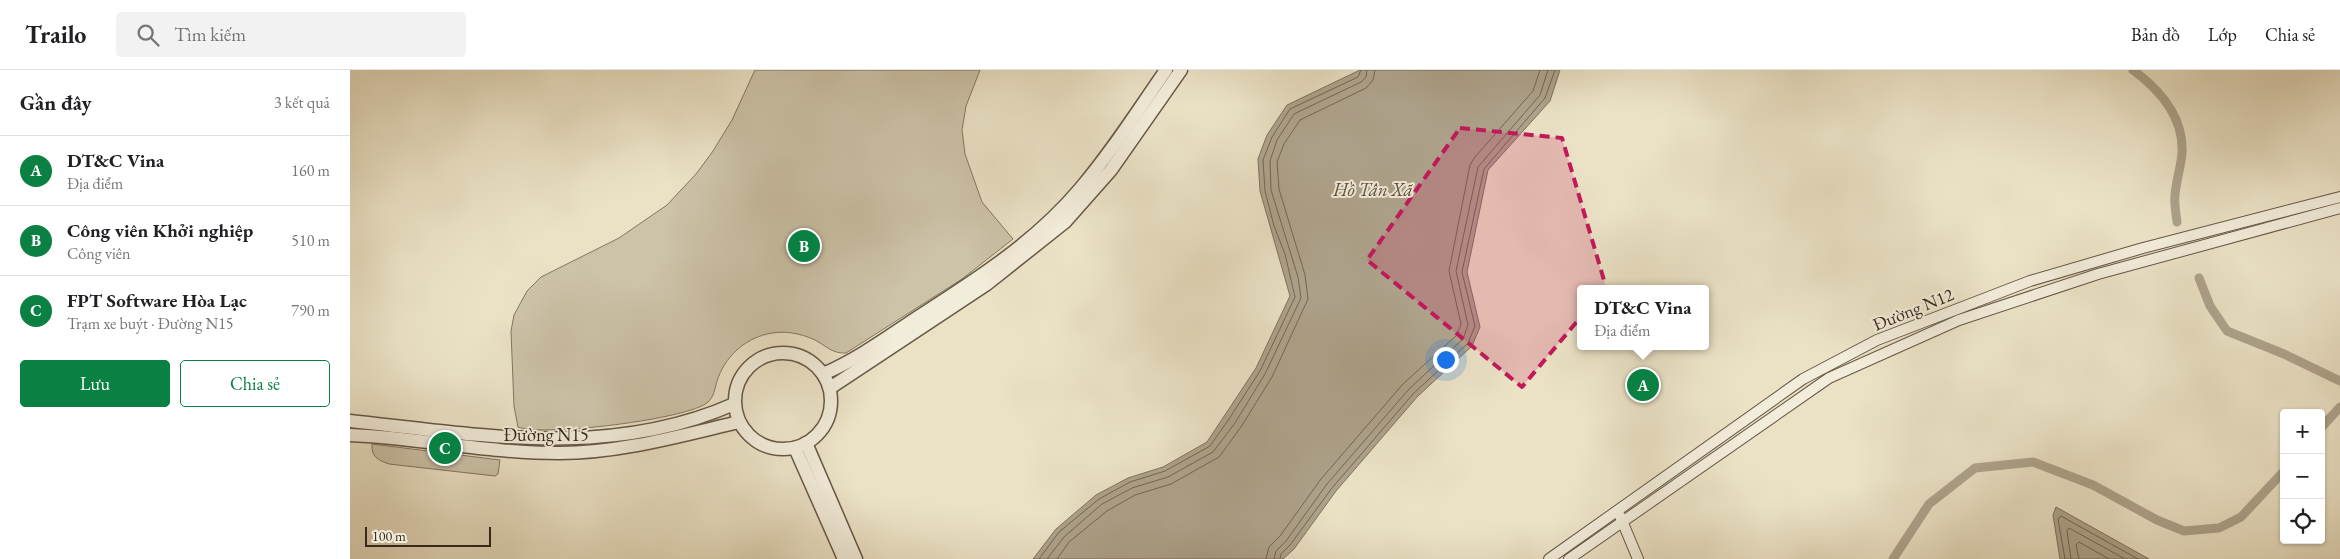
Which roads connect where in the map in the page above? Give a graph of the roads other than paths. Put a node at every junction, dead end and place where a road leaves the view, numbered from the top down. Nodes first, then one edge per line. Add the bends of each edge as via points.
1 (1166, 70) edge
2 (1181, 70) edge
3 (1136, 124) junction
4 (2340, 197) edge
5 (2340, 208) edge
6 (823, 374) junction
7 (830, 388) junction
8 (734, 404) junction
9 (350, 420) edge
10 (739, 422) junction
11 (350, 436) edge
12 (801, 445) junction
13 (1618, 510) junction
14 (1623, 522) junction
15 (844, 559) edge
16 (856, 559) edge
17 (1549, 559) edge
18 (1569, 559) edge
19 (1638, 559) edge

1 - 3 street
2 - 3 street
3 - 6 street via 1052,219 1010,254 857,358
3 - 7 street via 1111,170 1065,222 1026,255
4 - 13 street, Đường N12 via 2030,281 1877,340 1803,379
5 - 14 street, Đường N12 via 2098,274 1950,324 1829,378
6 - 7 street
6 - 8 street via 813,363 798,355 781,352 765,356 750,364 740,378
7 - 12 street via 832,403 828,418 821,431
8 - 9 street, Đường N15 via 714,413 649,430 569,440 507,438
8 - 10 street
10 - 11 street, Đường N15 via 631,447 560,453 503,452 379,436
10 - 12 street via 752,438 765,446 780,449
12 - 15 street
12 - 16 street
13 - 14 street
13 - 17 street, Đường N12
14 - 18 street, Đường N12
14 - 19 street

